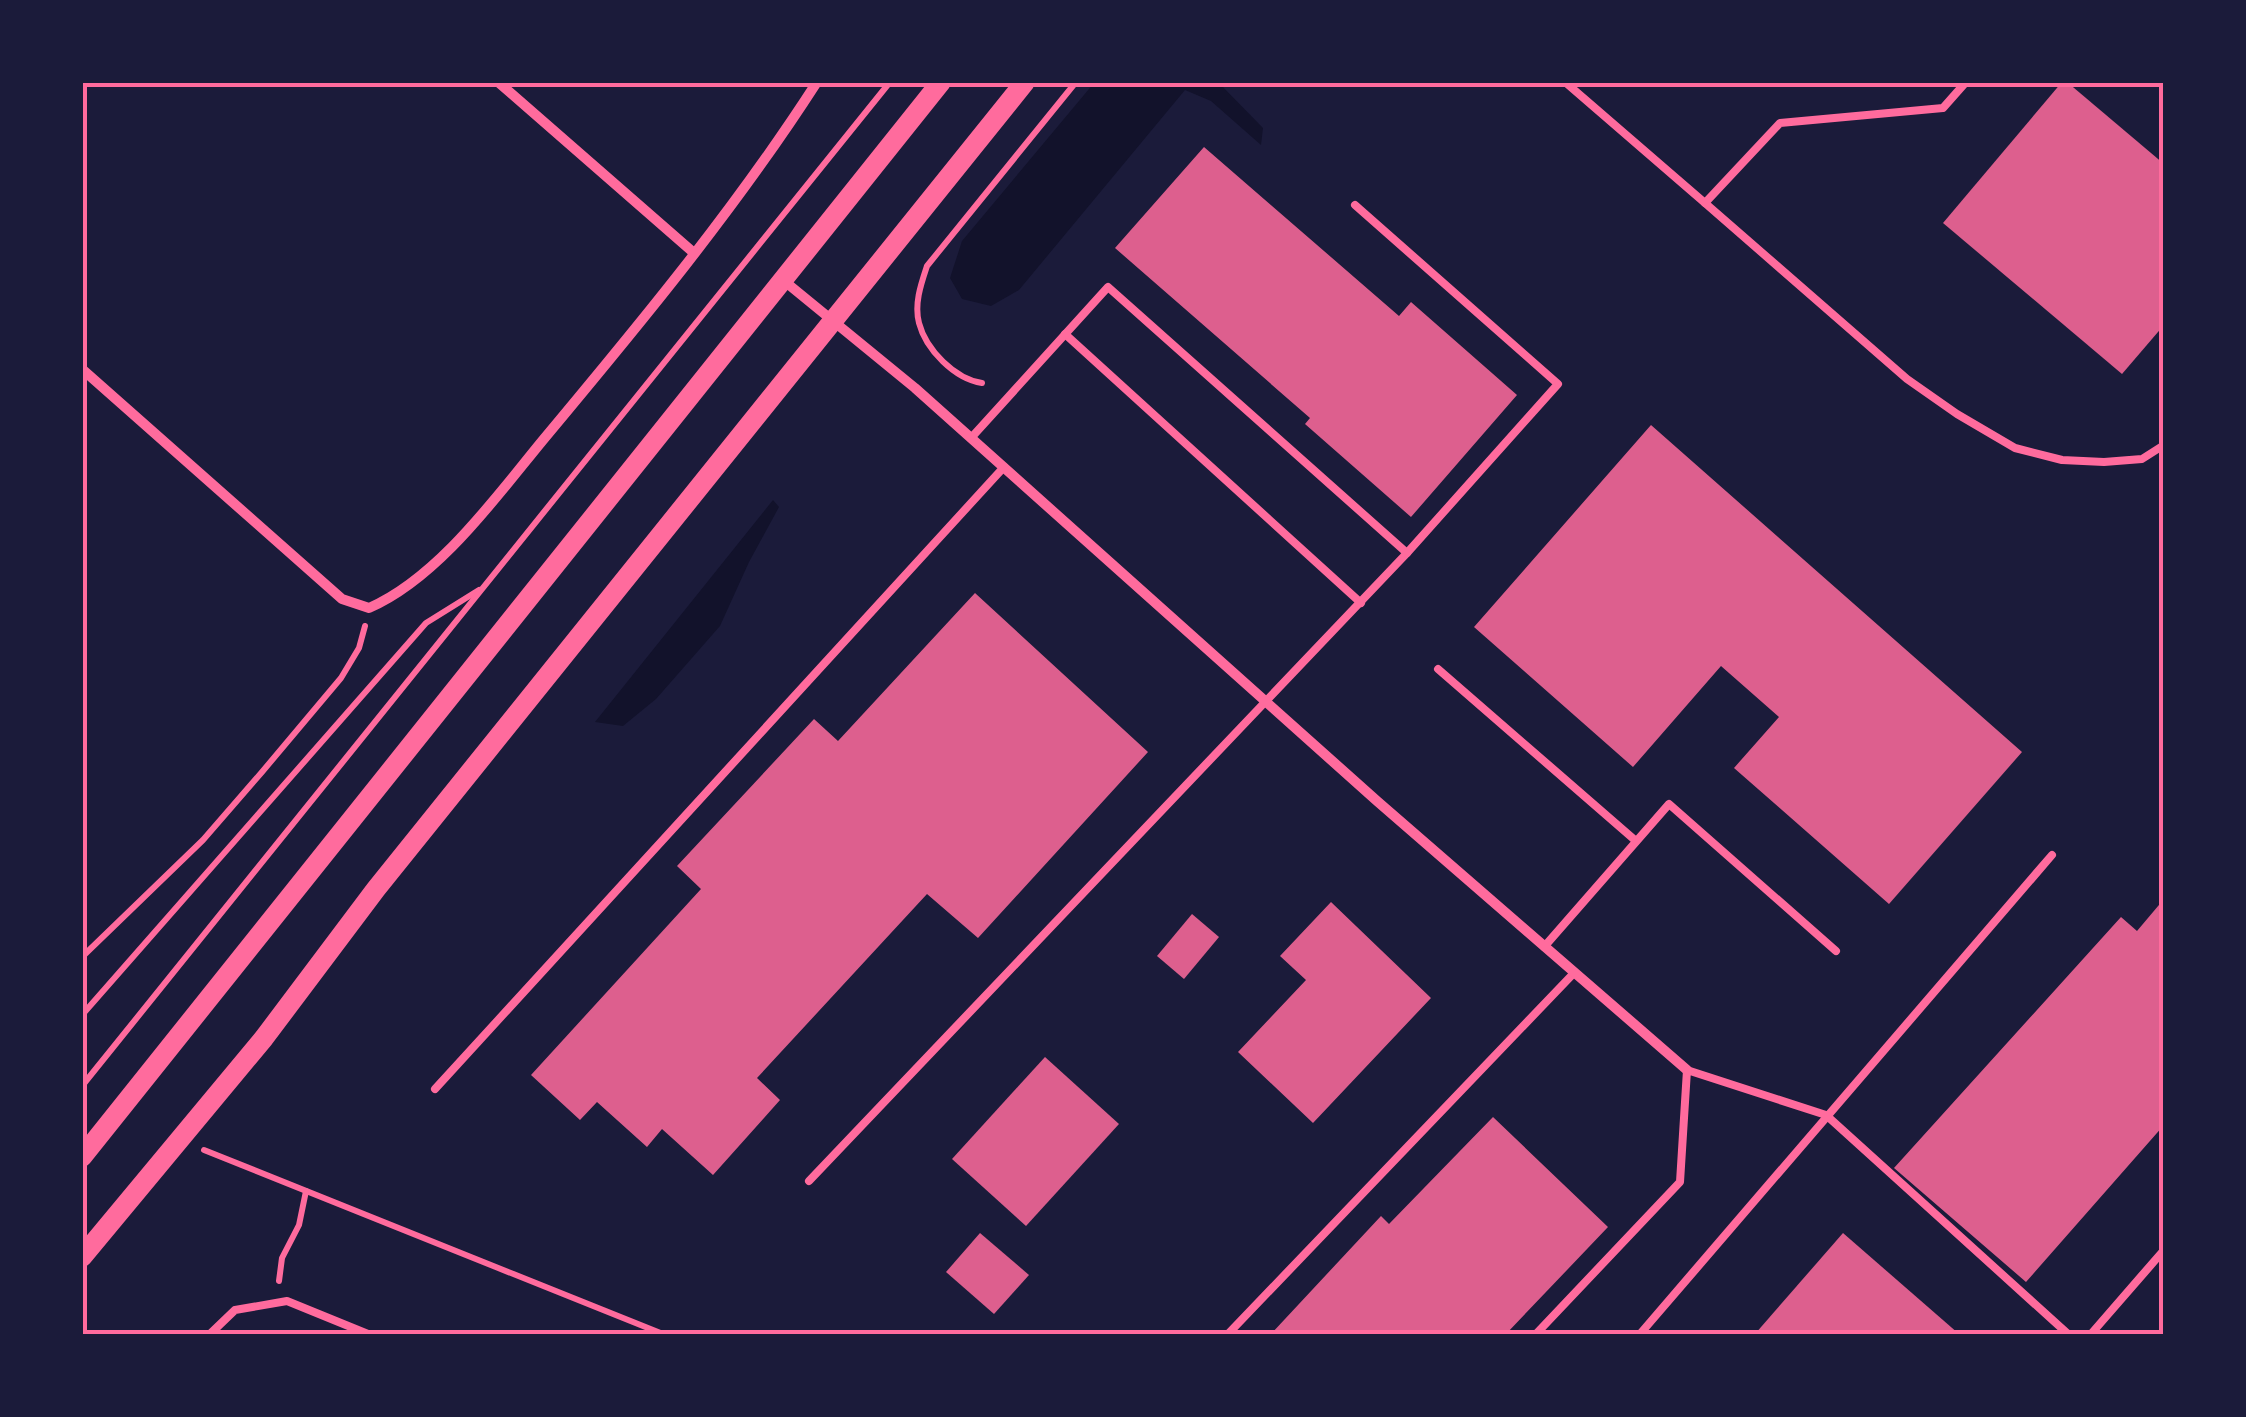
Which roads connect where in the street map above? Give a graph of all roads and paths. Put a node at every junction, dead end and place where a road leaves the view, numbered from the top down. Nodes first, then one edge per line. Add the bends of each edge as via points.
1 (498, 82) edge
2 (817, 82) edge
3 (890, 82) edge
4 (942, 82) edge
5 (1024, 82) edge
6 (1076, 82) edge
7 (1565, 82) edge
8 (1966, 82) edge
9 (1705, 203) junction
10 (1356, 205) dead end
11 (694, 253) junction
12 (783, 280) junction
13 (836, 321) junction
14 (1065, 334) junction
15 (82, 369) edge
16 (982, 383) dead end
17 (971, 438) junction
18 (2164, 444) edge
19 (1004, 467) junction
20 (1407, 554) junction
21 (484, 587) junction
22 (1360, 603) junction
23 (369, 608) junction
24 (1438, 668) dead end
25 (1267, 704) junction
26 (1636, 841) junction
27 (2052, 855) dead end
28 (1544, 946) junction
29 (1836, 951) dead end
30 (82, 957) edge
31 (1574, 974) junction
32 (82, 1014) edge
33 (1686, 1070) junction
34 (82, 1086) edge
35 (435, 1089) dead end
36 (1826, 1115) junction
37 (203, 1149) dead end
38 (82, 1157) edge
39 (809, 1181) dead end
40 (306, 1190) junction
41 (2164, 1250) edge
42 (82, 1257) edge
43 (276, 1302) junction
44 (210, 1334) edge
45 (368, 1334) edge
46 (663, 1334) edge
47 (1228, 1334) edge
48 (1536, 1334) edge
49 (1640, 1334) edge
50 (2068, 1334) edge
51 (2090, 1334) edge

1 - 11 street
2 - 11 street
3 - 21 path
4 - 12 main road
5 - 13 main road
6 - 16 path via 927,266 921,285 919,324 929,344 968,381
7 - 9 lane
8 - 9 lane via 1943,108 1780,123
9 - 18 lane via 1907,379 2014,448 2104,462 2142,459
10 - 20 lane via 1558,384
11 - 23 street via 469,530 393,598
12 - 13 street
12 - 38 main road
13 - 17 street
13 - 42 main road
14 - 17 lane
14 - 20 lane via 1108,287
14 - 22 lane
15 - 23 street via 342,599
17 - 19 street
19 - 25 street
19 - 35 lane
20 - 22 lane
21 - 32 path via 426,624
21 - 34 path
22 - 25 lane
23 - 30 path via 359,648 341,678 203,840
24 - 26 lane
25 - 28 street
25 - 39 lane
26 - 28 lane
26 - 29 lane via 1669,804
27 - 36 lane
28 - 31 street
31 - 33 street
31 - 47 lane
33 - 36 lane
33 - 48 lane via 1680,1182
36 - 49 lane
36 - 50 lane
37 - 40 path
40 - 43 path via 299,1225 282,1258
40 - 46 path
41 - 51 lane
43 - 44 lane via 235,1310
43 - 45 lane via 287,1300

